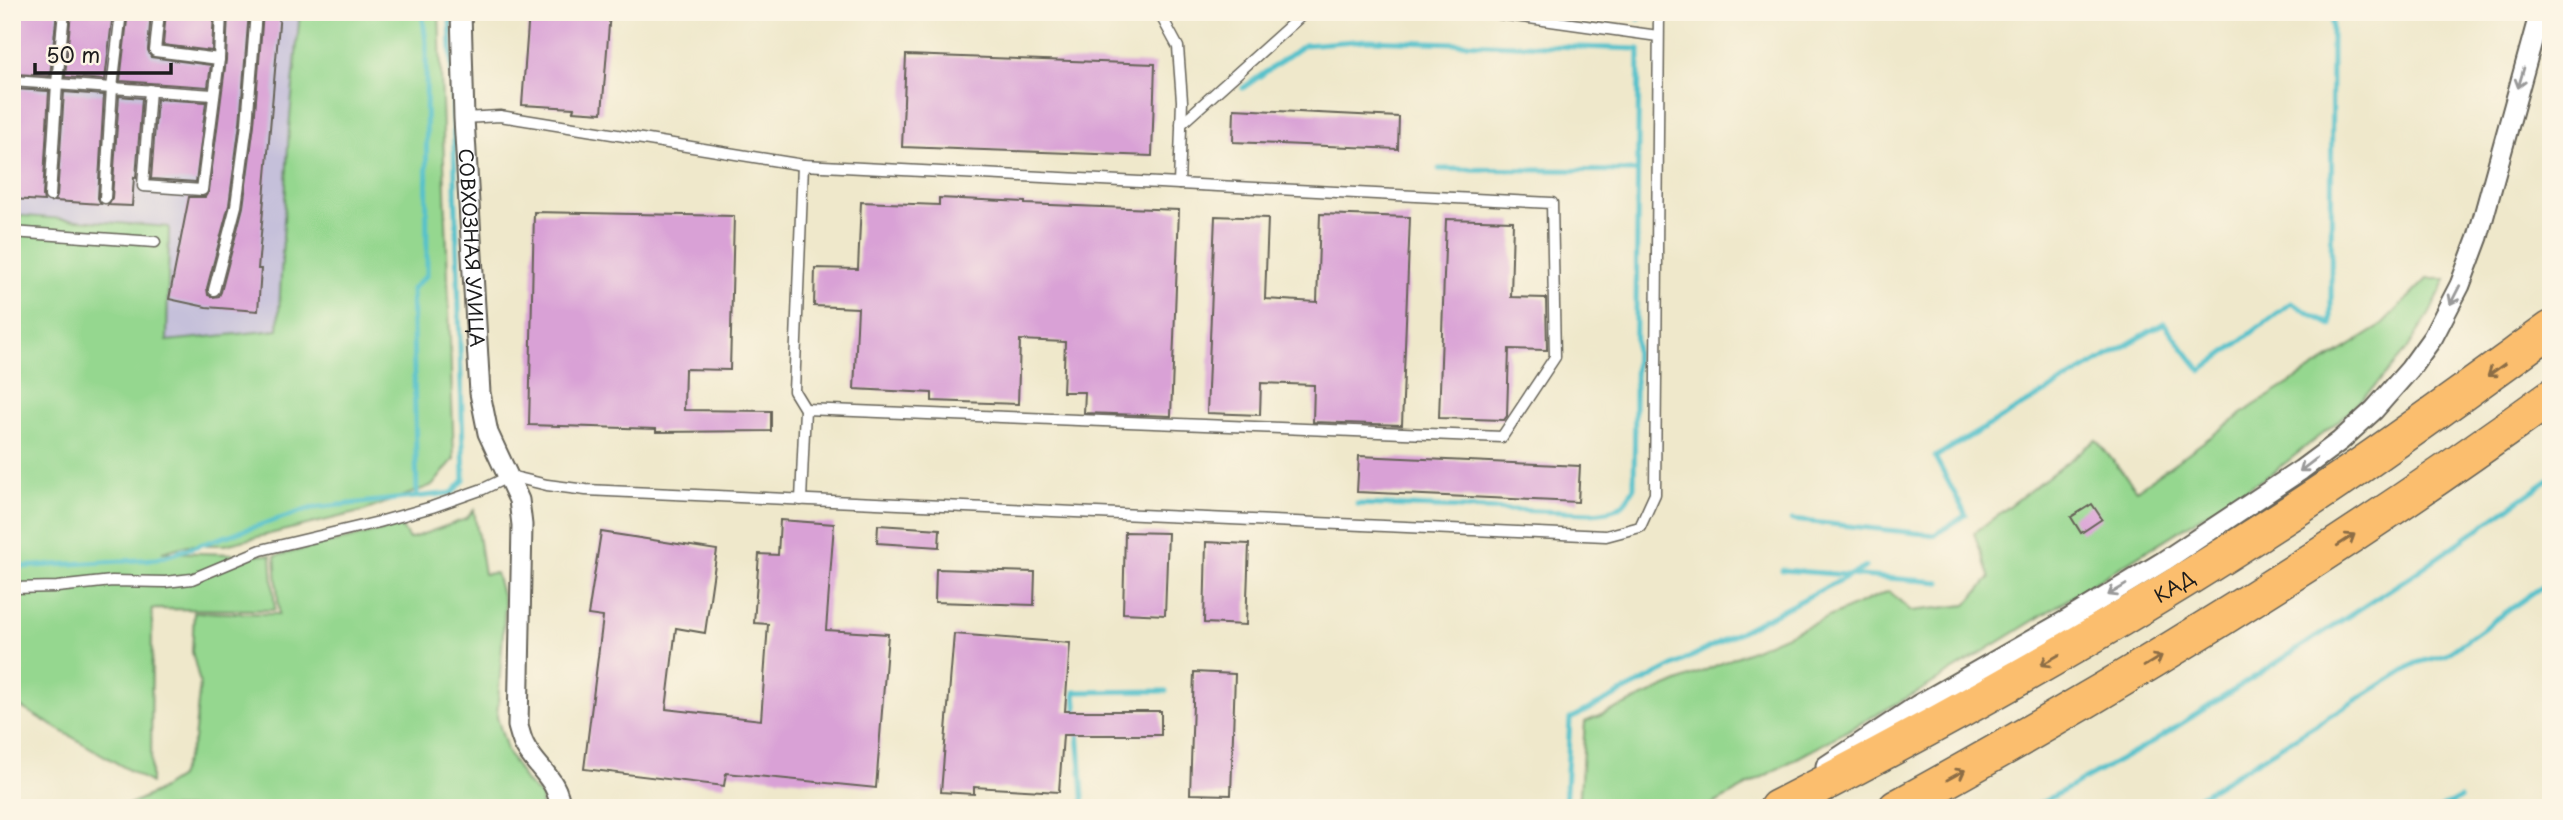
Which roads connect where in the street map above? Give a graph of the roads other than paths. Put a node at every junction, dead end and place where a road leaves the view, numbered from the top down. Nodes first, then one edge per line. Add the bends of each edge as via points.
1 (64, 12) edge
2 (121, 12) edge
3 (159, 12) edge
4 (221, 12) edge
5 (256, 12) edge
6 (461, 12) edge
7 (1158, 12) edge
8 (1309, 12) edge
9 (1486, 12) edge
10 (1659, 12) edge
11 (2540, 12) edge
12 (1658, 36) junction
13 (219, 59) junction
14 (12, 81) edge
15 (57, 83) junction
16 (112, 88) junction
17 (150, 90) junction
18 (213, 95) junction
19 (464, 118) junction
20 (1181, 124) junction
21 (803, 164) junction
22 (1179, 184) junction
23 (50, 196) dead end
24 (105, 198) dead end
25 (12, 232) edge
26 (155, 242) dead end
27 (214, 290) dead end
28 (2551, 329) edge
29 (2551, 397) edge
30 (805, 409) junction
31 (510, 476) junction
32 (801, 499) junction
33 (12, 588) edge
34 (560, 808) edge
35 (1762, 808) edge
36 (1777, 808) edge
37 (1896, 808) edge

1 - 15 lane
2 - 16 lane
3 - 13 lane via 155,51
4 - 13 lane
5 - 27 lane via 236,206
6 - 19 street, СОВХОЗНАЯ УЛИЦА
7 - 20 lane via 1178,47
8 - 20 lane
9 - 12 lane
10 - 12 lane
11 -> 35 street via 2478,237 2460,285 2433,337 2374,411 2301,470 2164,561 1918,705
12 - 32 lane via 1655,494 1640,527 1606,536
13 - 18 lane
14 - 15 lane
15 - 16 lane
15 - 23 lane
16 - 17 lane
16 - 24 lane
17 - 18 lane
17 - 18 lane via 143,186 202,190
19 - 21 lane via 500,116
19 - 31 street, СОВХОЗНАЯ УЛИЦА via 480,393 488,432
20 - 22 lane
21 - 22 lane
21 - 30 lane via 794,391
22 - 30 lane via 1552,203 1555,357 1502,437
25 - 26 lane
28 -> 36 highway, КАД via 2234,548 1973,704
37 -> 29 highway via 2250,602
30 - 32 lane
31 - 32 lane via 586,490
31 - 33 lane via 432,507 261,550 192,579
31 - 34 street, СОВХОЗНАЯ УЛИЦА via 522,525 518,726 526,749 560,796

